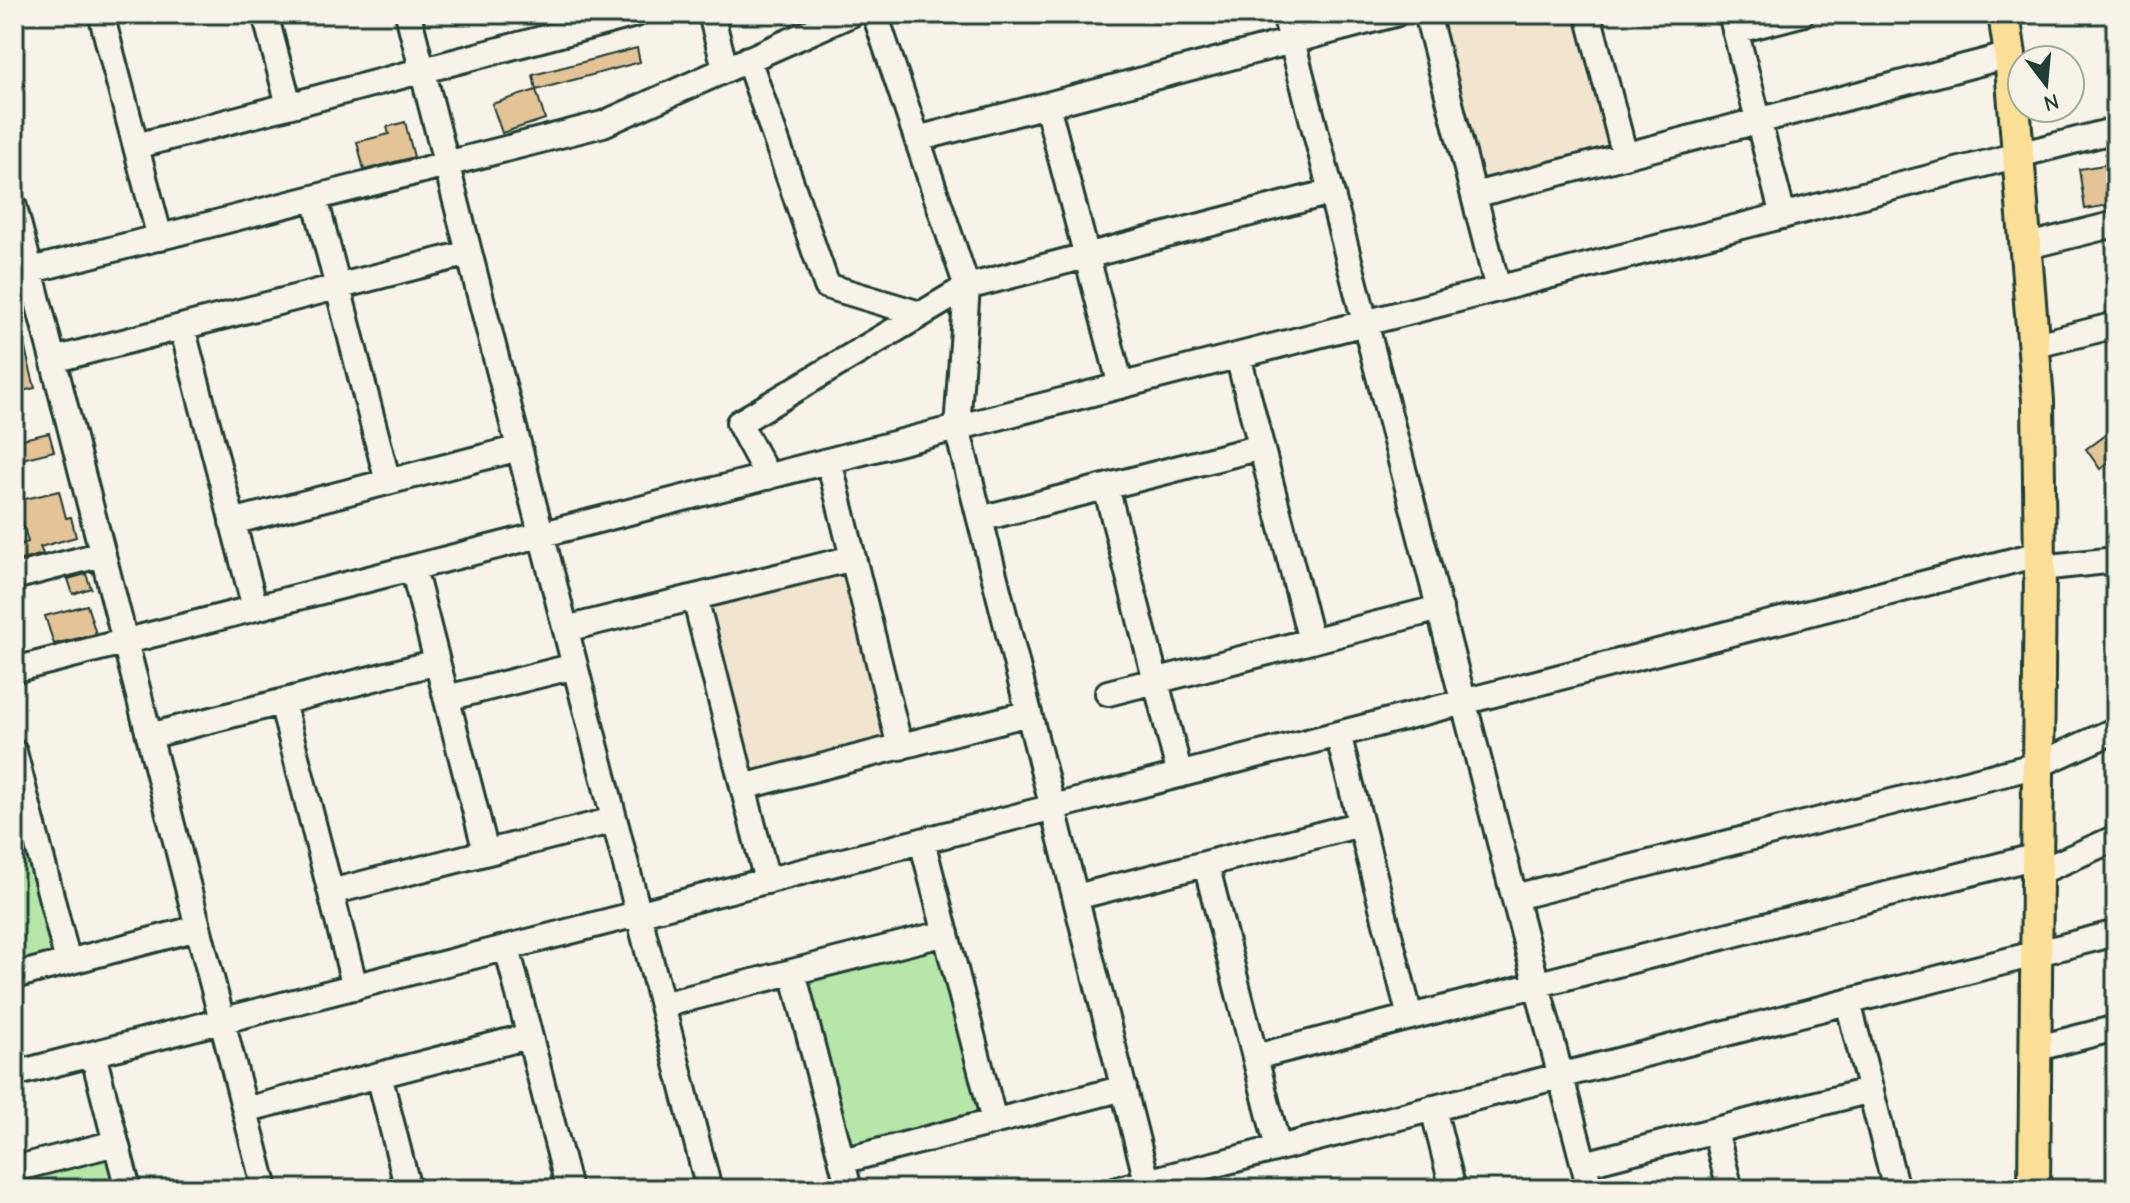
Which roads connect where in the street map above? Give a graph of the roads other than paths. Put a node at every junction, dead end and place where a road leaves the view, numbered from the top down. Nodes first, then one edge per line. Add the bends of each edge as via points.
1 (101, 14) edge
2 (265, 14) edge
3 (408, 14) edge
4 (636, 14) edge
5 (711, 14) edge
6 (851, 14) edge
7 (875, 14) edge
8 (1285, 14) edge
9 (1395, 14) edge
10 (1427, 14) edge
11 (1588, 14) edge
12 (1801, 14) edge
13 (2004, 14) edge
14 (1733, 22) edge
15 (547, 25) edge
16 (1292, 41) junction
17 (2008, 44) edge
18 (2006, 56) edge
19 (748, 59) junction
20 (725, 68) junction
21 (422, 70) junction
22 (289, 105) junction
23 (1047, 105) junction
24 (1758, 121) junction
25 (2015, 124) edge
26 (2116, 130) edge
27 (917, 139) junction
28 (136, 146) junction
29 (1625, 156) junction
30 (2017, 156) junction
31 (446, 164) junction
32 (1331, 192) junction
33 (1474, 195) junction
34 (315, 198) junction
35 (14, 207) edge
36 (1783, 216) junction
37 (2116, 224) edge
38 (160, 238) junction
39 (2024, 247) junction
40 (469, 253) junction
41 (1087, 255) junction
42 (22, 273) edge
43 (338, 287) junction
44 (967, 287) junction
45 (1498, 289) junction
46 (920, 314) junction
47 (1366, 323) junction
48 (2116, 325) edge
49 (182, 327) junction
50 (2032, 346) junction
51 (1238, 356) junction
52 (53, 360) junction
53 (1121, 386) junction
54 (957, 428) junction
55 (1261, 447) junction
56 (519, 448) junction
57 (829, 461) junction
58 (768, 477) junction
59 (388, 482) junction
60 (1106, 487) junction
61 (980, 519) junction
62 (232, 522) junction
63 (541, 535) junction
64 (103, 554) junction
65 (853, 558) junction
66 (2116, 560) edge
67 (2039, 561) junction
68 (413, 568) junction
69 (14, 577) edge
70 (695, 598) junction
71 (255, 608) junction
72 (1440, 608) junction
73 (566, 629) junction
74 (1311, 641) junction
75 (125, 642) junction
76 (437, 662) junction
77 (575, 666) junction
78 (14, 670) edge
79 (1156, 681) junction
80 (1108, 693) dead end
81 (447, 698) junction
82 (282, 702) junction
83 (1464, 702) junction
84 (1029, 713) junction
85 (2116, 730) edge
86 (1338, 734) junction
87 (149, 736) junction
88 (900, 747) junction
89 (15, 763) edge
90 (2038, 765) junction
91 (1180, 775) junction
92 (743, 787) junction
93 (1053, 807) junction
94 (614, 820) junction
95 (1361, 824) junction
96 (2116, 838) edge
97 (922, 841) junction
98 (486, 852) junction
99 (1206, 864) junction
100 (2037, 865) junction
101 (767, 881) junction
102 (331, 892) junction
103 (1076, 897) junction
104 (1515, 897) junction
105 (638, 914) junction
106 (198, 928) junction
107 (946, 933) junction
108 (2116, 933) edge
109 (507, 948) junction
110 (2034, 954) junction
111 (68, 962) junction
112 (793, 972) junction
113 (14, 976) edge
114 (1537, 984) junction
115 (355, 987) junction
116 (1848, 1002) junction
117 (662, 1005) junction
118 (1410, 1017) junction
119 (222, 1021) junction
120 (2116, 1028) edge
121 (529, 1036) junction
122 (2034, 1049) junction
123 (93, 1054) junction
124 (1255, 1057) junction
125 (14, 1074) edge
126 (379, 1075) junction
127 (1561, 1076) junction
128 (1124, 1088) junction
129 (1871, 1090) junction
130 (1433, 1108) junction
131 (245, 1110) junction
132 (994, 1121) junction
133 (1715, 1131) junction
134 (116, 1143) junction
135 (1278, 1148) junction
136 (842, 1161) junction
137 (1584, 1164) junction
138 (14, 1169) edge
139 (1148, 1185) edge
140 (128, 1189) edge
141 (265, 1189) edge
142 (408, 1189) edge
143 (569, 1189) edge
144 (709, 1189) edge
145 (849, 1189) edge
146 (1119, 1189) edge
147 (1453, 1189) edge
148 (1590, 1189) edge
149 (1730, 1189) edge
150 (1896, 1189) edge
151 (2034, 1189) edge

1 - 28 street
2 - 22 street
3 - 21 street
4 - 15 street
5 - 20 street
6 - 19 street
7 - 27 street
8 - 16 street
9 - 16 street
10 - 33 street
11 - 29 street
12 - 14 street
13 - 17 main road
14 - 24 street
15 - 21 street
16 - 23 street
16 - 32 street
18 - 24 street
19 - 20 street
19 - 46 street via 827,286
20 - 31 street via 603,124
21 - 22 street
21 - 31 street
22 - 28 street
23 - 27 street
23 - 41 street
24 - 29 street
24 - 36 street
25 - 30 main road
26 - 30 street
27 - 44 street
28 - 38 street
29 - 33 street
30 - 36 street
30 - 39 main road
31 - 34 street
31 - 40 street
32 - 41 street
32 - 47 street
33 - 45 street
34 - 38 street
34 - 43 street
35 - 42 street
36 - 45 street
37 - 39 street
38 - 42 street
39 - 50 main road
40 - 43 street
40 - 56 street
41 - 44 street
41 - 53 street
42 - 52 street
43 - 49 street
43 - 59 street
44 - 46 street
44 - 54 street
45 - 47 street
46 - 58 street via 739,423
47 - 51 street
47 - 72 street
48 - 50 street
49 - 52 street
49 - 62 street
50 - 67 main road via 2038,401
51 - 53 street
51 - 55 street
52 - 64 street
53 - 54 street
54 - 57 street
54 - 61 street
55 - 60 street
55 - 74 street
56 - 59 street
56 - 63 street
57 - 58 street
57 - 65 street
58 - 63 street
59 - 62 street
60 - 61 street
60 - 79 street
61 - 84 street
62 - 71 street
63 - 68 street
63 - 73 street
64 - 69 street
64 - 75 street
65 - 70 street
65 - 88 street
66 - 67 street
67 - 83 street
67 - 90 main road
68 - 71 street
68 - 76 street
70 - 73 street
70 - 92 street
71 - 75 street
72 - 74 street
72 - 83 street
73 - 77 street
74 - 79 street
75 - 78 street
75 - 87 street
76 - 81 street
76 - 82 street
77 - 81 street
77 - 94 street
79 - 80 street
79 - 91 street
81 - 98 street
82 - 87 street
82 - 102 street
83 - 86 street
83 - 104 street
84 - 88 street
84 - 93 street
85 - 90 street
86 - 91 street
86 - 95 street
87 - 106 street
88 - 92 street
89 - 111 street
90 - 100 main road
90 - 104 street
91 - 93 street
92 - 101 street
93 - 97 street
93 - 103 street
94 - 98 street
94 - 105 street
95 - 99 street
95 - 118 street
96 - 100 street
97 - 101 street
97 - 107 street
98 - 102 street
99 - 103 street
99 - 124 street
100 - 110 main road
100 - 114 street
101 - 105 street
102 - 115 street
103 - 128 street
104 - 114 street
105 - 109 street
105 - 117 street
106 - 111 street
106 - 119 street
107 - 112 street
107 - 132 street
108 - 110 street
109 - 115 street
109 - 121 street
110 - 116 street
110 - 122 main road
111 - 113 street
112 - 117 street
112 - 136 street
114 - 118 street
114 - 127 street
115 - 119 street
116 - 127 street
116 - 129 street
117 - 144 street
118 - 124 street
119 - 123 street
119 - 131 street
120 - 122 street
121 - 126 street
121 - 143 street
122 - 151 main road
123 - 125 street
123 - 134 street
124 - 135 street
126 - 131 street
126 - 142 street
127 - 130 street
127 - 137 street
128 - 132 street
128 - 139 street
129 - 133 street
129 - 150 street
130 - 135 street
130 - 147 street
131 - 141 street
132 - 136 street
133 - 137 street
133 - 149 street
134 - 138 street
134 - 140 street
135 - 139 street
136 - 145 street
137 - 148 street
139 - 146 street

